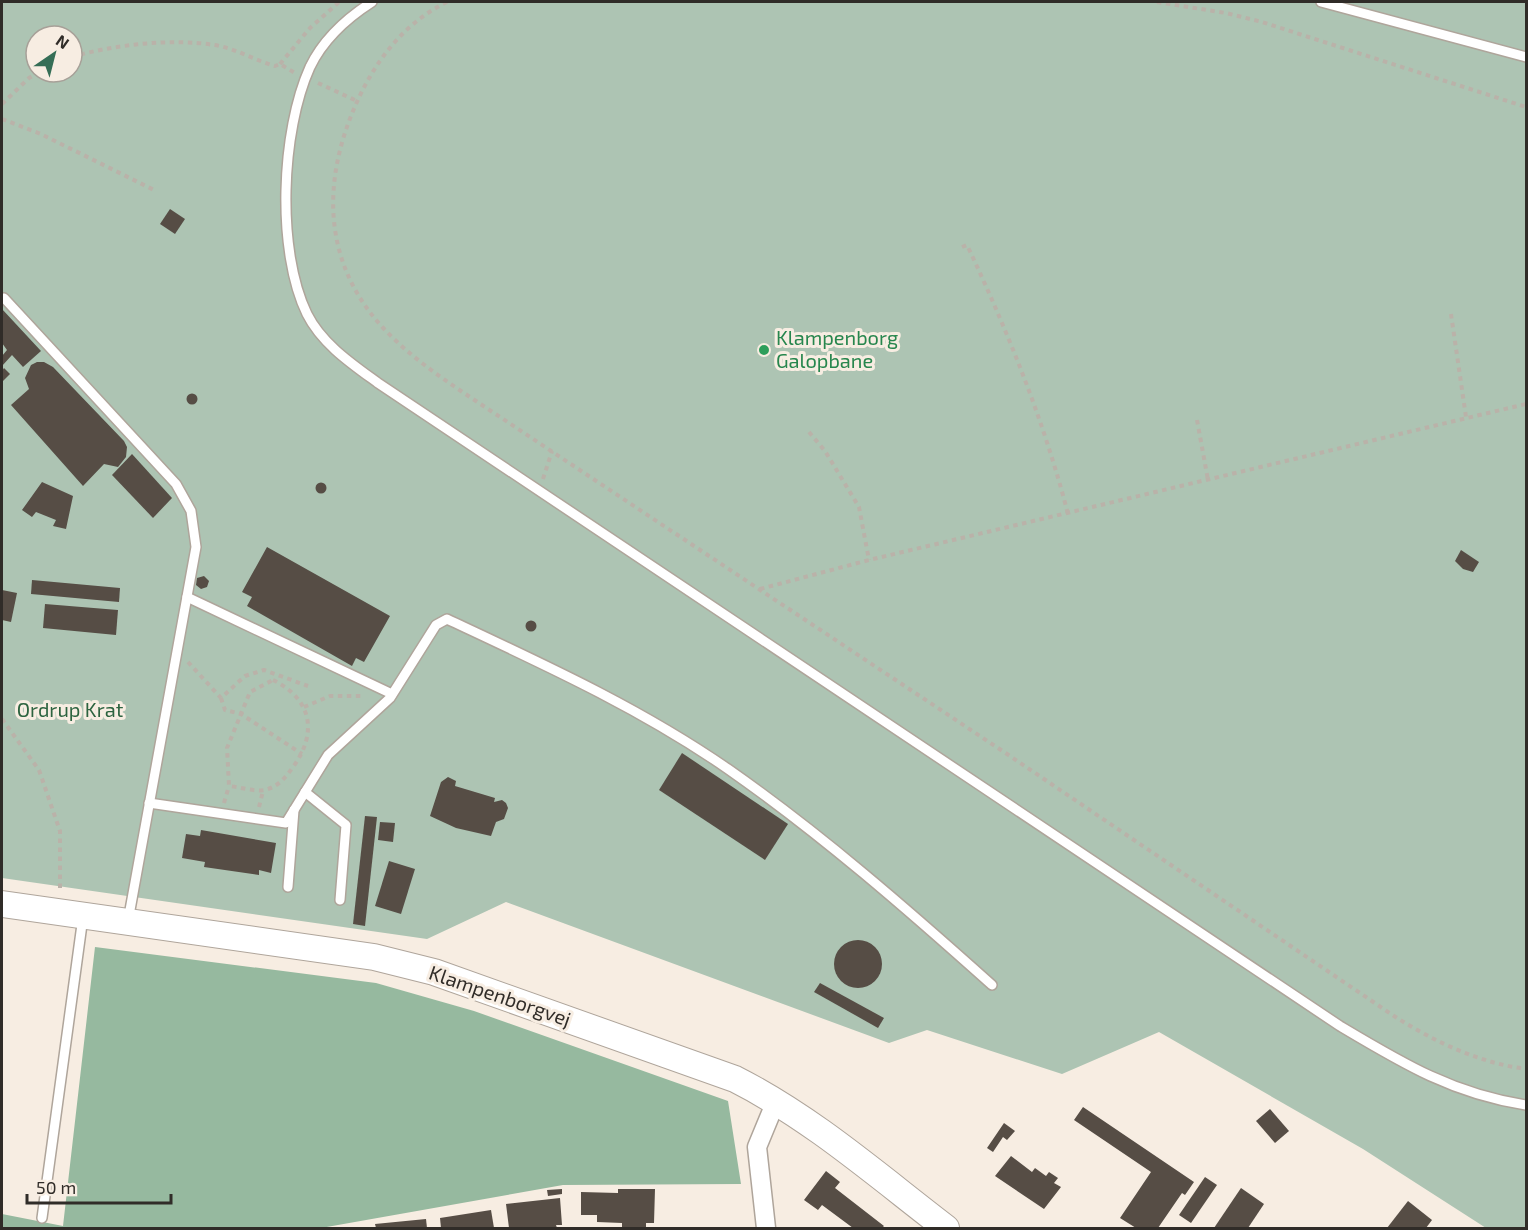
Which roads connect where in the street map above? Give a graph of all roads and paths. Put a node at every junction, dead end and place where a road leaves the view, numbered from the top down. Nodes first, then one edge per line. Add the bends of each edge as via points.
1 (339, 2) edge
2 (372, 2) edge
3 (447, 2) edge
4 (1157, 2) edge
5 (1321, 2) edge
6 (84, 54) edge
7 (1527, 57) edge
8 (24, 83) edge
9 (2, 104) edge
10 (1527, 107) edge
11 (2, 119) edge
12 (156, 191) dead end
13 (962, 247) dead end
14 (4, 298) dead end
15 (1451, 314) dead end
16 (1527, 404) edge
17 (1466, 417) junction
18 (1197, 420) dead end
19 (809, 432) dead end
20 (552, 452) junction
21 (1208, 480) junction
22 (538, 490) junction
23 (1068, 514) junction
24 (869, 560) junction
25 (759, 589) junction
26 (187, 597) junction
27 (177, 650) junction
28 (308, 686) dead end
29 (391, 696) junction
30 (221, 698) junction
31 (304, 707) junction
32 (241, 714) junction
33 (2, 719) edge
34 (302, 754) junction
35 (305, 792) junction
36 (149, 803) junction
37 (294, 810) junction
38 (288, 887) dead end
39 (340, 900) dead end
40 (2, 904) edge
41 (71, 916) junction
42 (127, 923) junction
43 (992, 985) dead end
44 (1527, 1069) edge
45 (776, 1101) junction
46 (1527, 1105) edge
47 (42, 1218) dead end
48 (766, 1228) edge
49 (946, 1228) edge

1 - 6 path via 310,28 286,60 275,66 230,49 202,44
2 - 22 lane via 345,22 317,55 296,114 289,161 288,229 302,301 318,331 348,361
3 - 20 path via 429,11 398,37 368,79 347,125 335,165 333,224 345,268 359,294 392,337 427,368
4 - 10 path via 1262,22
5 - 7 lane
8 - 9 path
11 - 12 path
13 - 23 path via 967,245 996,306 1051,446
14 - 26 lane via 176,484 191,511 196,548
15 - 17 path
16 - 17 path
17 - 21 path
18 - 21 path
19 - 24 path via 859,507
20 - 22 path
20 - 25 path
21 - 23 path
22 - 46 lane via 1340,1026 1412,1069 1456,1089
23 - 24 path
24 - 25 path
25 - 44 path via 1410,1027 1460,1051
26 - 27 lane
26 - 29 lane
27 - 30 path
27 - 36 lane
28 - 30 path via 264,670 245,676
29 - 31 path via 330,696
29 - 35 lane via 328,755
29 - 43 lane via 435,625 447,619 594,688 727,768 884,888
30 - 32 path via 225,710
31 - 32 path via 288,688 273,680 250,692
31 - 34 path via 309,725
32 - 34 path
32 - 34 path via 227,748 229,786 263,790 280,784
33 - 41 path via 39,770 60,831
35 - 37 lane
35 - 39 lane via 346,825
36 - 37 lane via 286,823
36 - 42 lane
37 - 38 lane
40 - 41 street, Klampenborgvej
41 - 42 street, Klampenborgvej
41 - 47 lane
42 - 45 street, Klampenborgvej via 374,957 434,972 689,1060
45 - 48 street via 757,1147
45 - 49 street, Klampenborgvej

